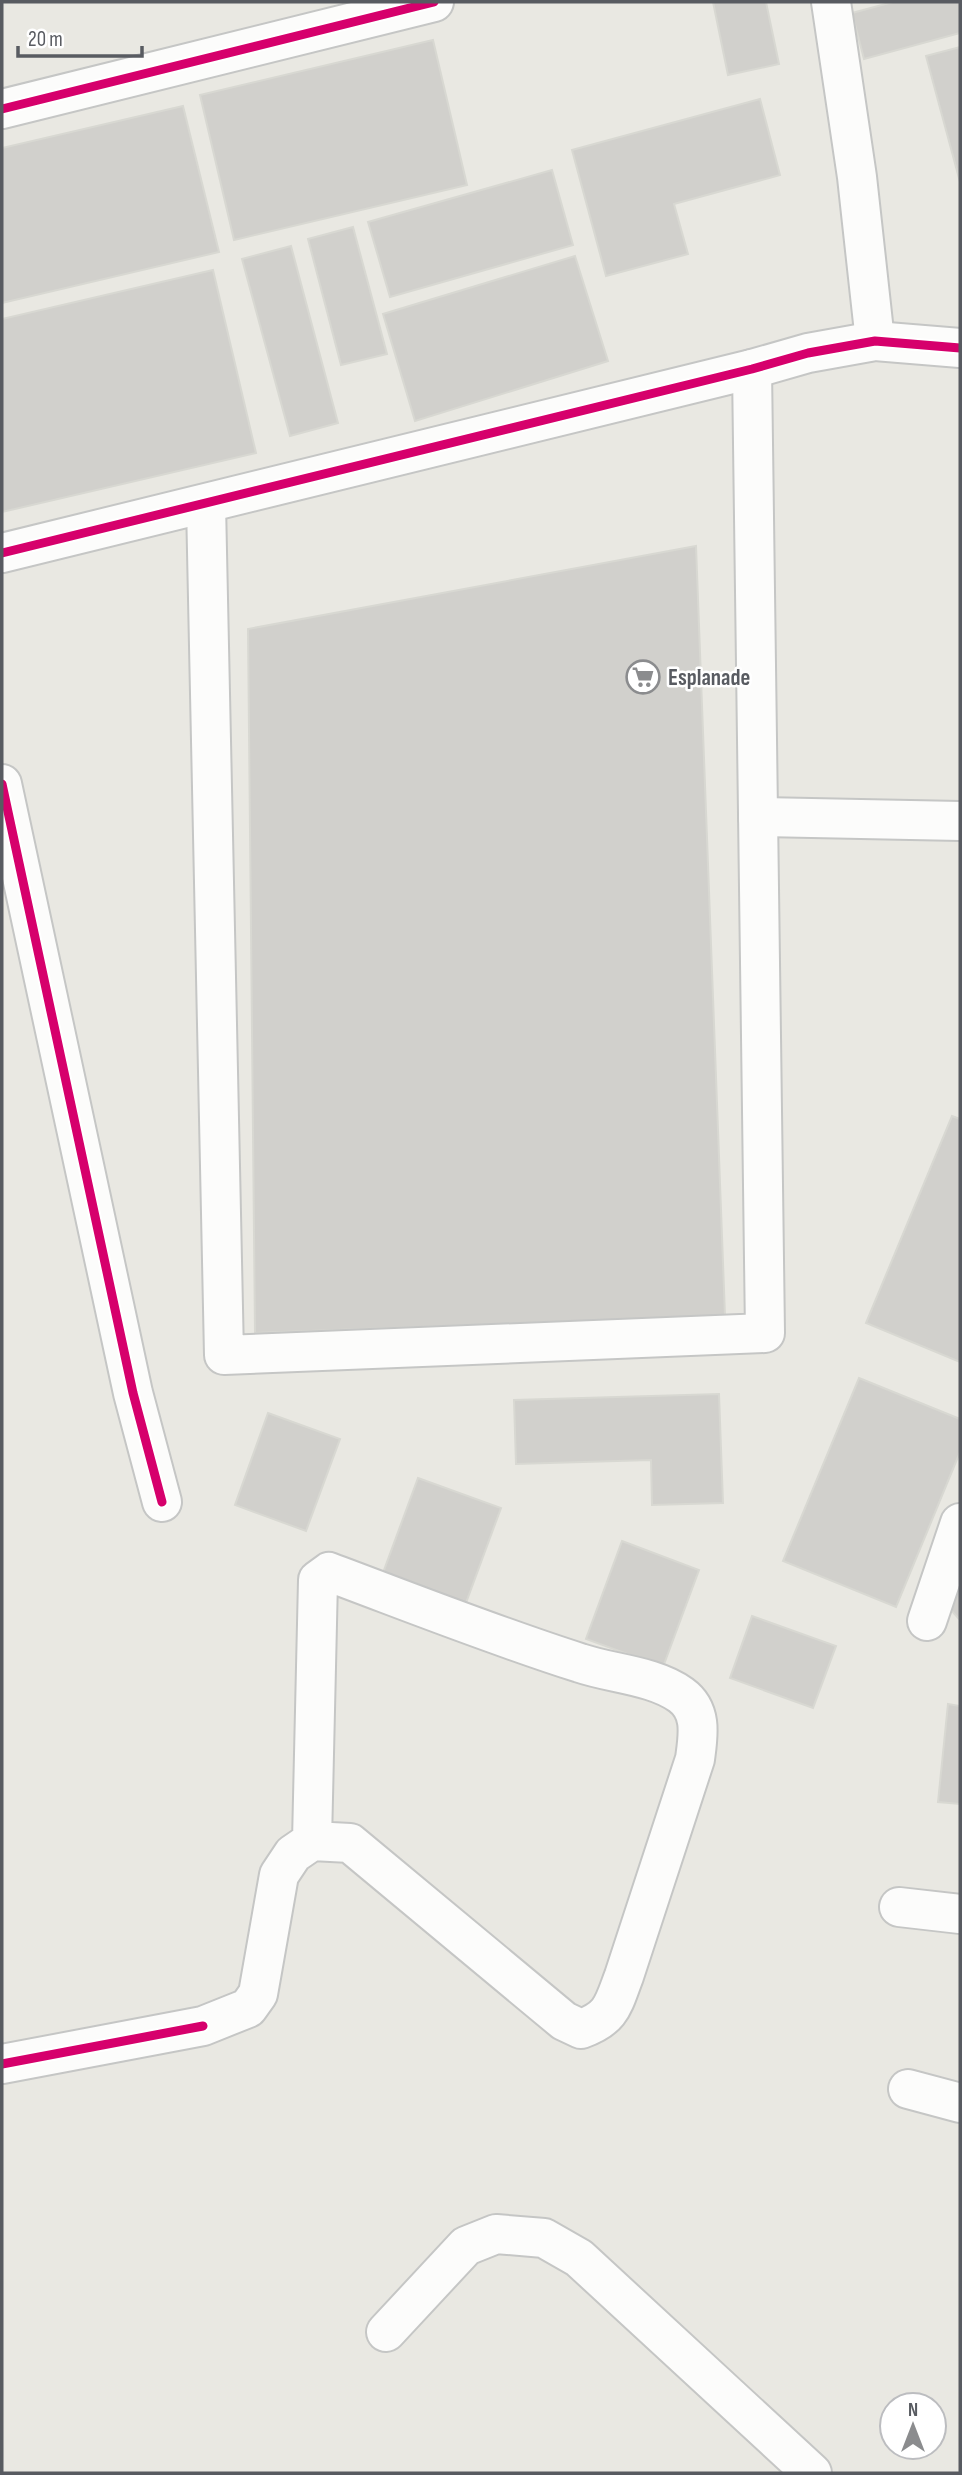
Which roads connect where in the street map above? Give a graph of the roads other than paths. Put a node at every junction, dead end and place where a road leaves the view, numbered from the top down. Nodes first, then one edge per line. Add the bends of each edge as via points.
1 (434, 2) edge
2 (831, 2) edge
3 (2, 108) edge
4 (875, 341) junction
5 (960, 348) edge
6 (752, 369) junction
7 (205, 504) junction
8 (2, 553) edge
9 (2, 784) edge
10 (758, 817) junction
11 (960, 821) edge
12 (162, 1502) dead end
13 (960, 1523) edge
14 (927, 1621) dead end
15 (312, 1840) junction
16 (899, 1907) dead end
17 (960, 1914) edge
18 (2, 2064) edge
19 (908, 2089) dead end
20 (960, 2103) edge
21 (386, 2332) dead end
22 (812, 2473) edge

1 - 3 street
2 - 4 street
4 - 5 street
4 - 6 street
6 - 7 street
6 - 10 street
7 - 8 street
7 - 10 street via 224,1355 765,1333
9 - 12 street via 133,1393
10 - 11 street
13 - 14 street
15 - 15 street via 318,1580 329,1572 581,1664 663,1685 683,1696 696,1713 695,1759 624,1976 612,2007 598,2023 580,2029 564,2021 350,1843
15 - 18 street via 293,1854 279,1875 258,1994 248,2008 203,2026
16 - 17 street
19 - 20 street
21 - 22 street via 466,2246 496,2234 544,2238 579,2258

